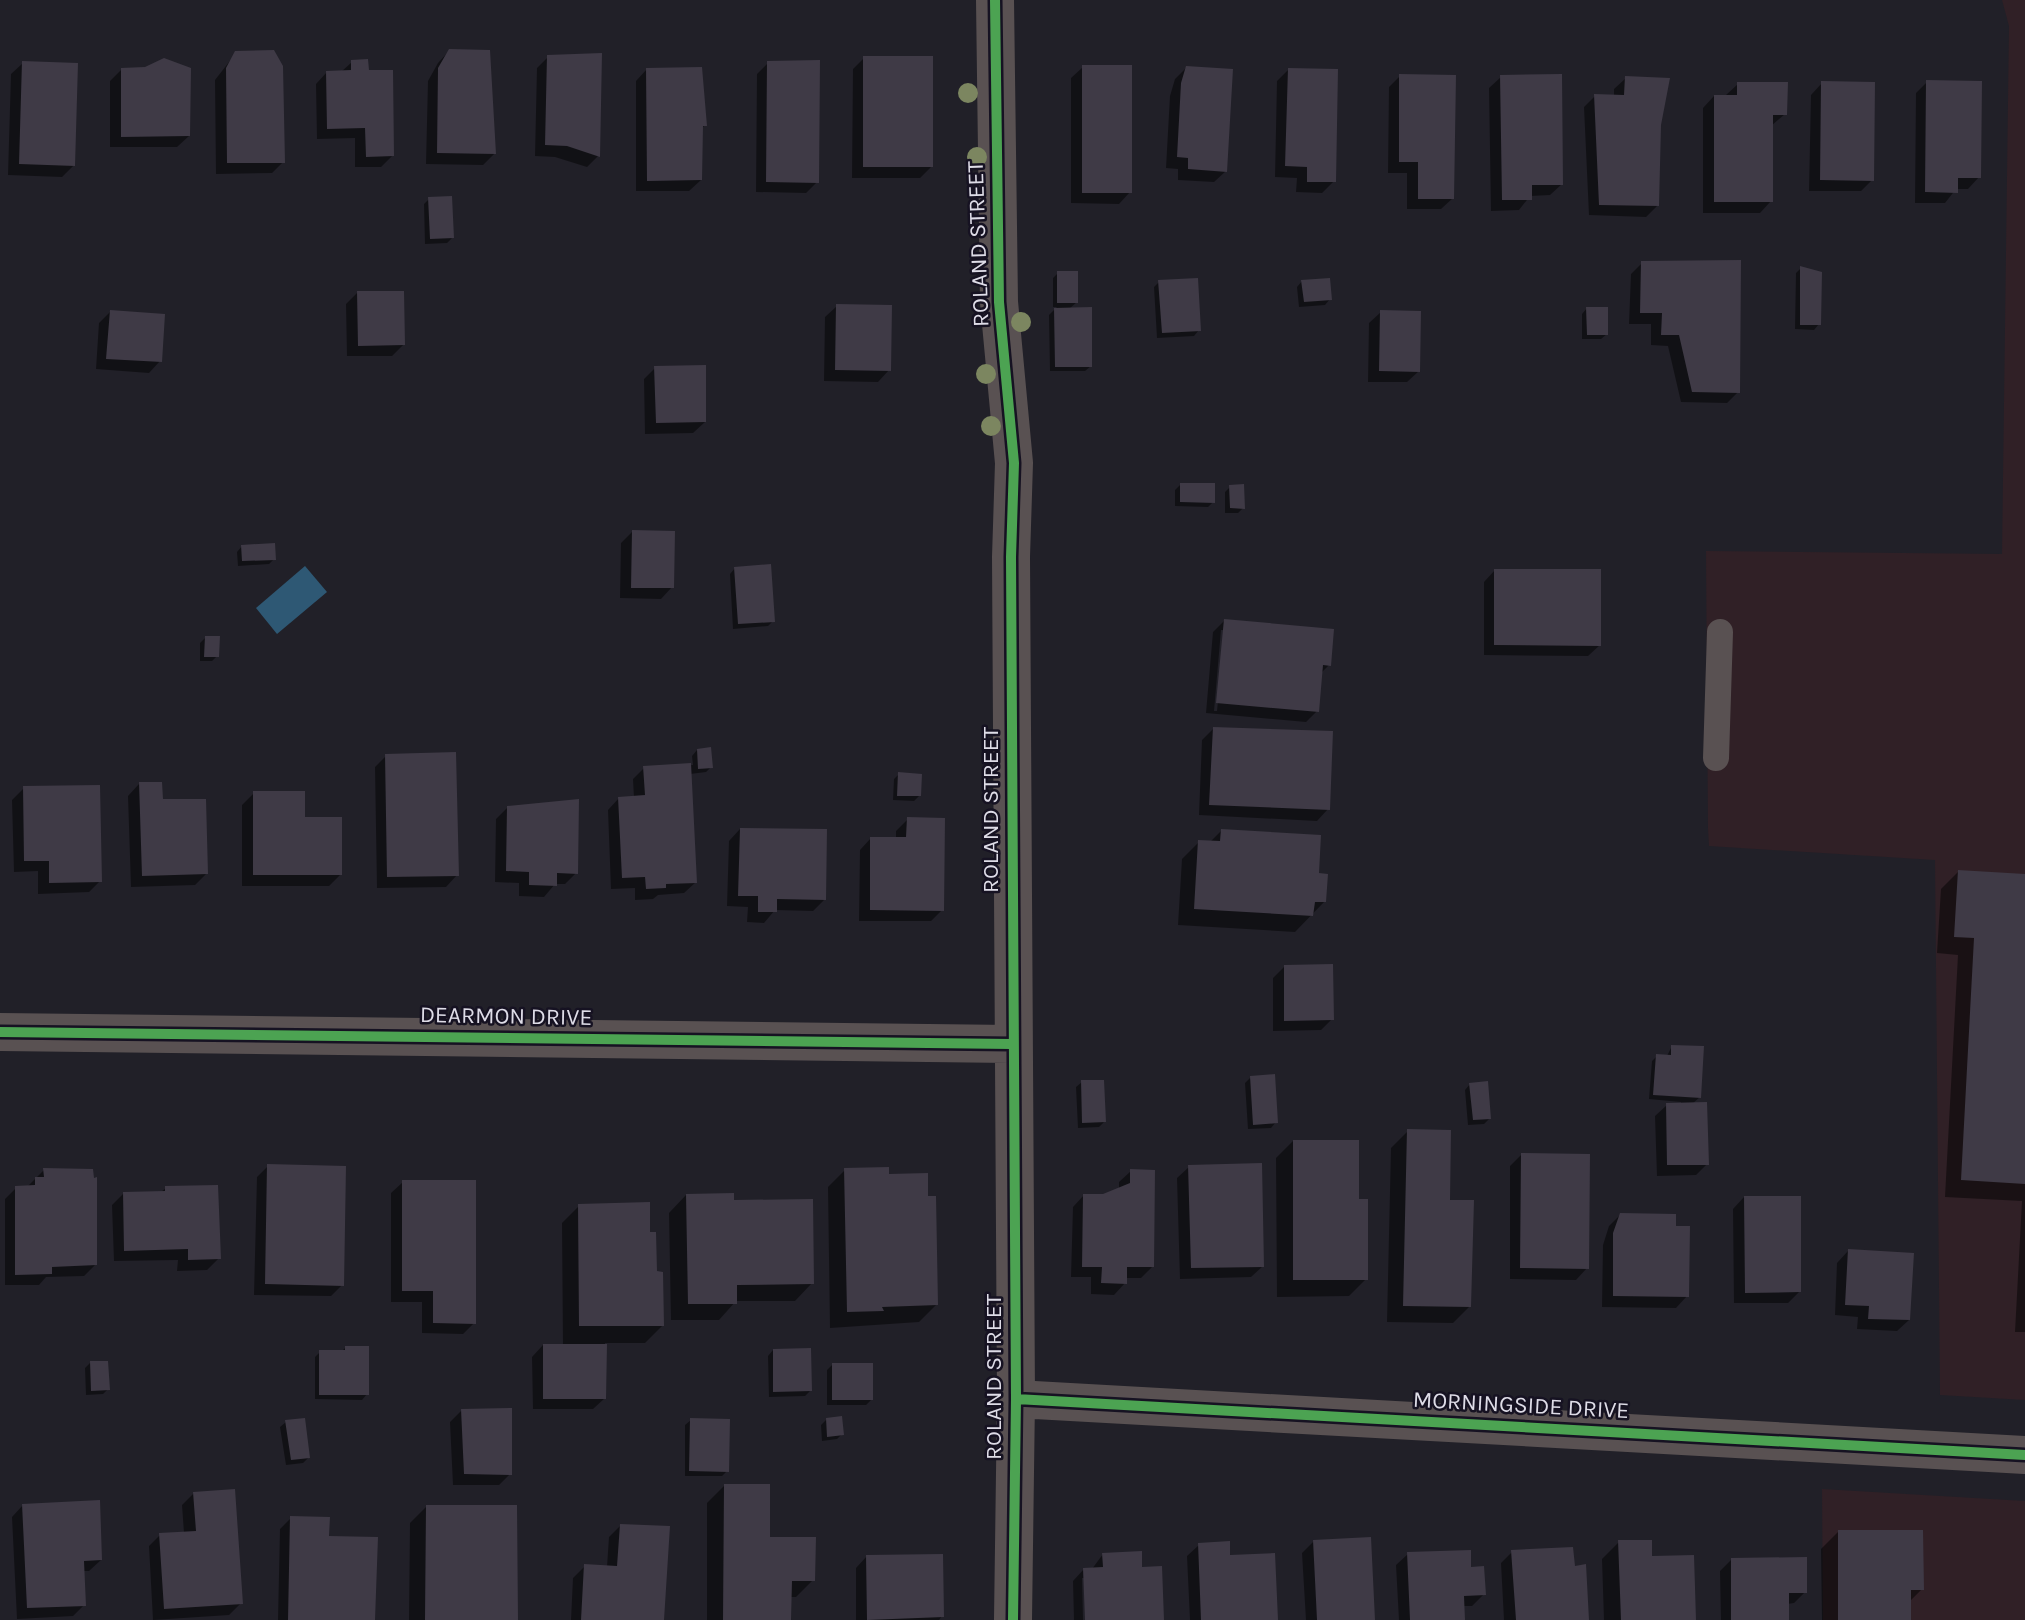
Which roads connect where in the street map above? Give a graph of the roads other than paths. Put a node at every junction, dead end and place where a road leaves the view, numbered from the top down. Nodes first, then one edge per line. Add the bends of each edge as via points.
1 (995, 0) edge
2 (1720, 632) dead end
3 (1716, 758) dead end
4 (0, 1032) edge
5 (1011, 1044) junction
6 (1016, 1399) junction
7 (2025, 1455) edge
8 (1013, 1620) edge

1 - 5 street, ROLAND STREET via 999,302 1014,463 1010,557
2 - 3 lane
4 - 5 street, DEARMON DRIVE
5 - 6 street, ROLAND STREET
6 - 7 street, MORNINGSIDE DRIVE
6 - 8 street, ROLAND STREET

